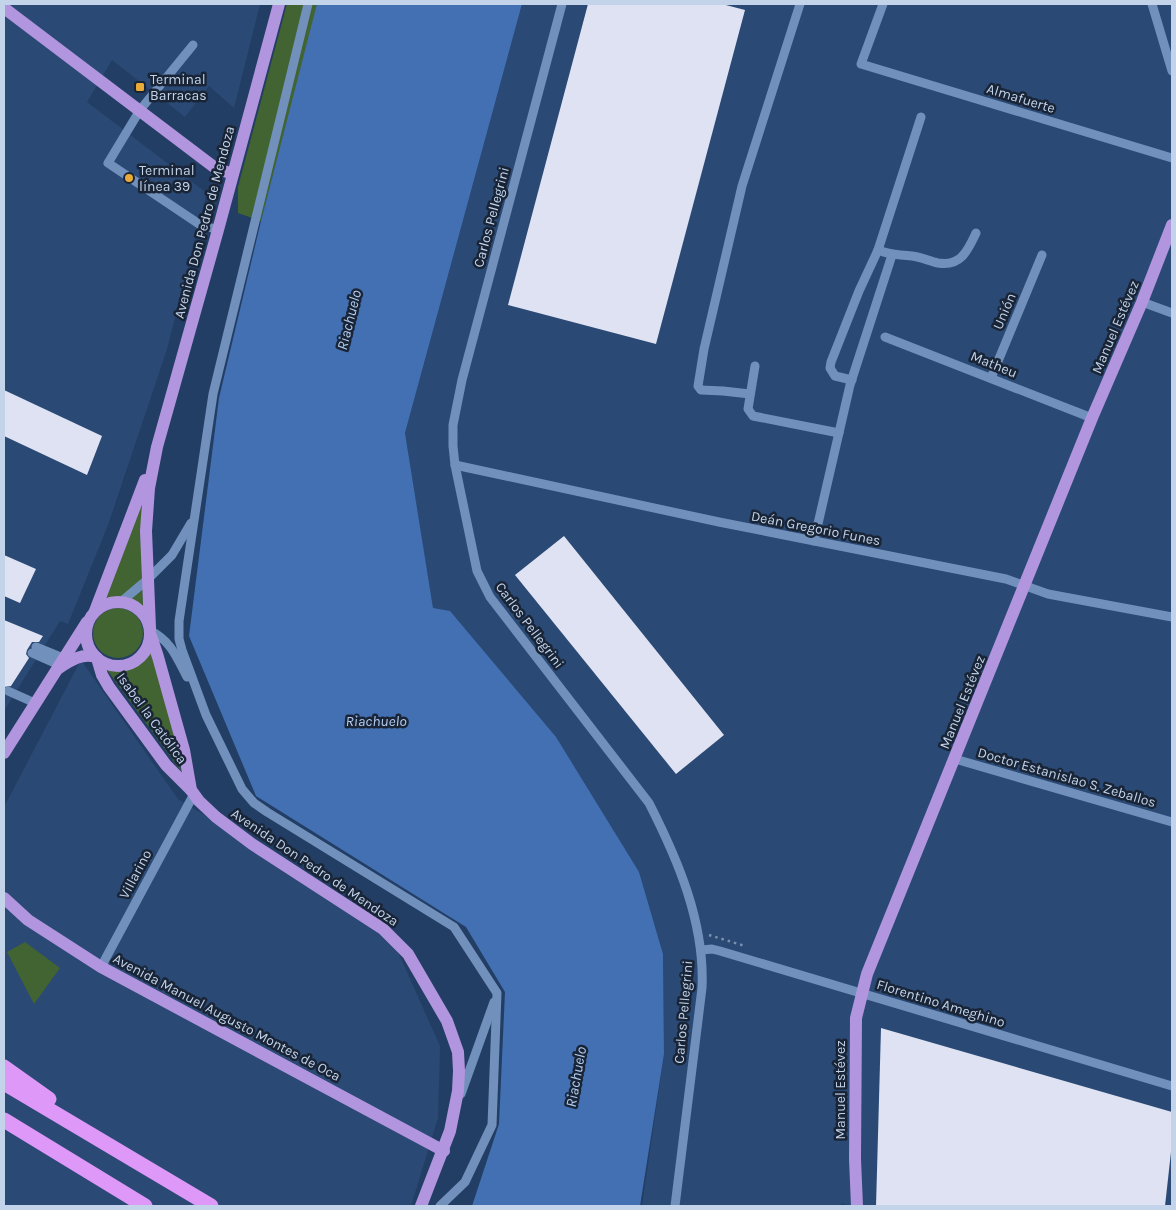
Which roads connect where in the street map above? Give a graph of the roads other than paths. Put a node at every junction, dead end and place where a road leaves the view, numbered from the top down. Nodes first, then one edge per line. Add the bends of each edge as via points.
1 (279, 4) edge
2 (308, 4) edge
3 (562, 4) edge
4 (800, 4) edge
5 (883, 4) edge
6 (1152, 4) edge
7 (4, 8) edge
8 (193, 45) dead end
9 (1172, 71) edge
10 (140, 110) junction
11 (921, 117) dead end
12 (1172, 158) edge
13 (232, 174) junction
14 (1172, 224) edge
15 (218, 230) junction
16 (976, 233) dead end
17 (878, 250) junction
18 (892, 255) junction
19 (1042, 255) dead end
20 (1142, 302) junction
21 (1172, 313) edge
22 (885, 337) dead end
23 (754, 366) dead end
24 (991, 378) junction
25 (852, 380) junction
26 (750, 394) junction
27 (1092, 418) junction
28 (839, 434) junction
29 (157, 447) junction
30 (455, 465) junction
31 (194, 519) junction
32 (814, 541) junction
33 (147, 580) junction
34 (1025, 586) junction
35 (122, 602) junction
36 (93, 614) junction
37 (1172, 617) edge
38 (151, 632) junction
39 (34, 650) dead end
40 (96, 658) junction
41 (59, 665) junction
42 (8, 691) dead end
43 (35, 703) junction
44 (206, 715) junction
45 (4, 753) edge
46 (955, 759) junction
47 (192, 792) junction
48 (1172, 822) edge
49 (4, 898) edge
50 (702, 950) junction
51 (101, 967) junction
52 (497, 993) junction
53 (861, 993) junction
54 (4, 1067) edge
55 (4, 1083) edge
56 (1172, 1086) edge
57 (455, 1111) junction
58 (4, 1120) edge
59 (444, 1151) junction
60 (145, 1166) junction
61 (145, 1206) edge
62 (211, 1206) edge
63 (421, 1206) edge
64 (440, 1206) edge
65 (675, 1206) edge
66 (857, 1206) edge

1 - 13 main road, Avenida Don Pedro de Mendoza
2 - 31 street via 213,394
3 - 30 street, Carlos Pellegrini via 462,380 453,425
4 - 26 street via 742,186 698,386 707,392 723,390
5 - 12 street, Almafuerte via 861,64
6 - 9 street
7 - 10 main road
8 - 10 street
10 - 13 main road via 214,167
10 - 15 street via 108,164 199,224
11 - 17 street
13 - 15 main road, Avenida Don Pedro de Mendoza
14 - 20 main road, Manuel Estévez
15 - 29 main road, Avenida Don Pedro de Mendoza
16 - 18 street via 968,252 951,263
17 - 18 street
17 - 25 street via 831,362 830,368 835,376
18 - 25 street
19 - 24 street, Unión
20 - 21 street
20 - 27 main road, Manuel Estévez
22 - 24 street, Matheu
23 - 26 street
24 - 27 street, Matheu
25 - 28 street
26 - 28 street via 748,408 753,416
27 - 34 main road, Manuel Estévez
28 - 32 street
29 - 33 main road, Avenida Don Pedro de Mendoza via 148,496
29 - 36 main road, Avenida Don Pedro de Mendoza
30 - 32 street, Deán Gregorio Funes
30 - 50 street, Carlos Pellegrini via 482,582 490,597 649,803 680,871
31 - 33 street via 172,555
31 - 44 street via 178,630
32 - 34 street, Deán Gregorio Funes
33 - 35 street
33 - 38 main road, Avenida Don Pedro de Mendoza
34 - 37 street, Deán Gregorio Funes via 1048,594
34 - 46 main road, Manuel Estévez
35 - 36 main road via 108,603
35 - 38 main road via 141,610
36 - 40 main road via 86,638
36 - 41 main road
38 - 40 main road via 145,652 133,662 123,666 112,665
38 - 44 street via 170,646
38 - 47 main road, Avenida Don Pedro de Mendoza via 184,750
39 - 41 street
40 - 41 main road via 81,656
40 - 47 main road, Isabel la Católica via 109,687 166,765
41 - 43 main road
42 - 43 street
43 - 45 main road
44 - 52 street via 242,789 254,803 454,927
46 - 48 street, Doctor Estanislao S. Zeballos
46 - 53 main road, Manuel Estévez
47 - 51 street, Villarino
47 - 57 main road, Avenida Don Pedro de Mendoza via 226,825 383,929 408,954 443,1014 458,1052
49 - 51 main road, Avenida Manuel Augusto Montes de Oca via 28,920
50 - 53 street, Florentino Ameghino via 720,951
50 - 65 street, Carlos Pellegrini via 702,988
51 - 59 main road, Avenida Manuel Augusto Montes de Oca
52 - 57 street
52 - 64 street via 492,1125 465,1182
53 - 56 street, Florentino Ameghino
53 - 66 main road, Manuel Estévez via 855,1034
54 - 60 highway
55 - 60 highway
57 - 59 main road, Avenida Don Pedro de Mendoza
58 - 61 highway
59 - 63 main road, Avenida Don Pedro de Mendoza
60 - 62 highway

